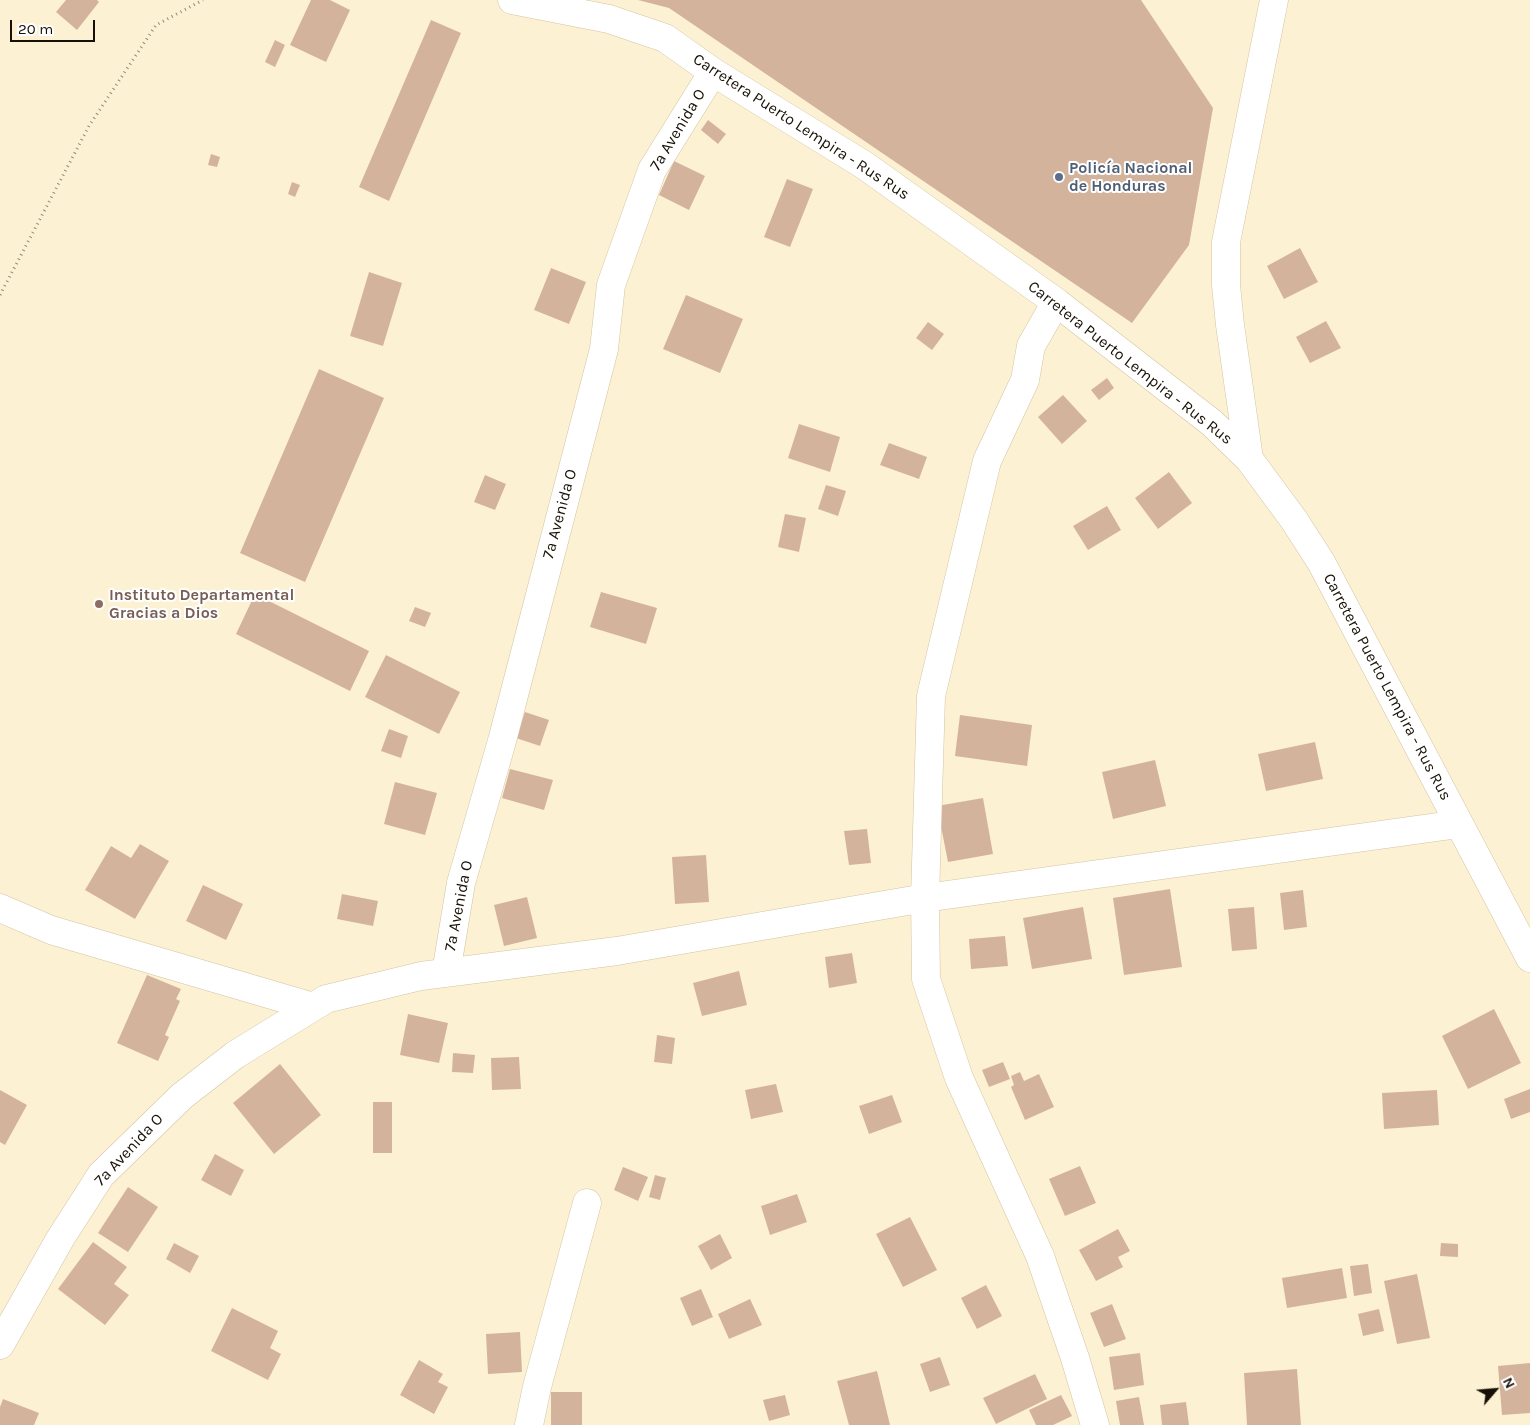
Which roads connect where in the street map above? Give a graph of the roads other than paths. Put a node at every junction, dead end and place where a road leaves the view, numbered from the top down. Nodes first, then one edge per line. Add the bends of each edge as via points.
1 (512, 0) edge
2 (1274, 0) edge
3 (714, 72) junction
4 (1056, 302) junction
5 (1249, 458) junction
6 (1460, 824) junction
7 (925, 898) junction
8 (0, 908) edge
9 (1530, 958) edge
10 (446, 974) junction
11 (313, 1007) junction
12 (587, 1203) dead end
13 (0, 1345) edge
14 (528, 1425) edge
15 (1095, 1425) edge

1 - 3 street, Carretera Puerto Lempira - Rus Rus via 609,19 665,38
2 - 5 street via 1226,242 1230,326
3 - 4 street, Carretera Puerto Lempira - Rus Rus via 864,165
3 - 10 street, 7a Avenida O via 652,170 611,285 604,349 502,741 461,883
4 - 5 street, Carretera Puerto Lempira - Rus Rus via 1212,423
4 - 7 street via 1031,346 1026,380 987,461 931,696
5 - 6 street, Carretera Puerto Lempira - Rus Rus via 1322,562
6 - 7 street, 7a Avenida O
6 - 9 street, Carretera Puerto Lempira - Rus Rus
7 - 10 street, 7a Avenida O via 617,951
7 - 15 street via 926,979 959,1078 1040,1256
8 - 11 street via 51,930
10 - 11 street, 7a Avenida O via 421,976 326,999
11 - 13 street, 7a Avenida O via 235,1055 182,1096 102,1175 60,1239
12 - 14 street

